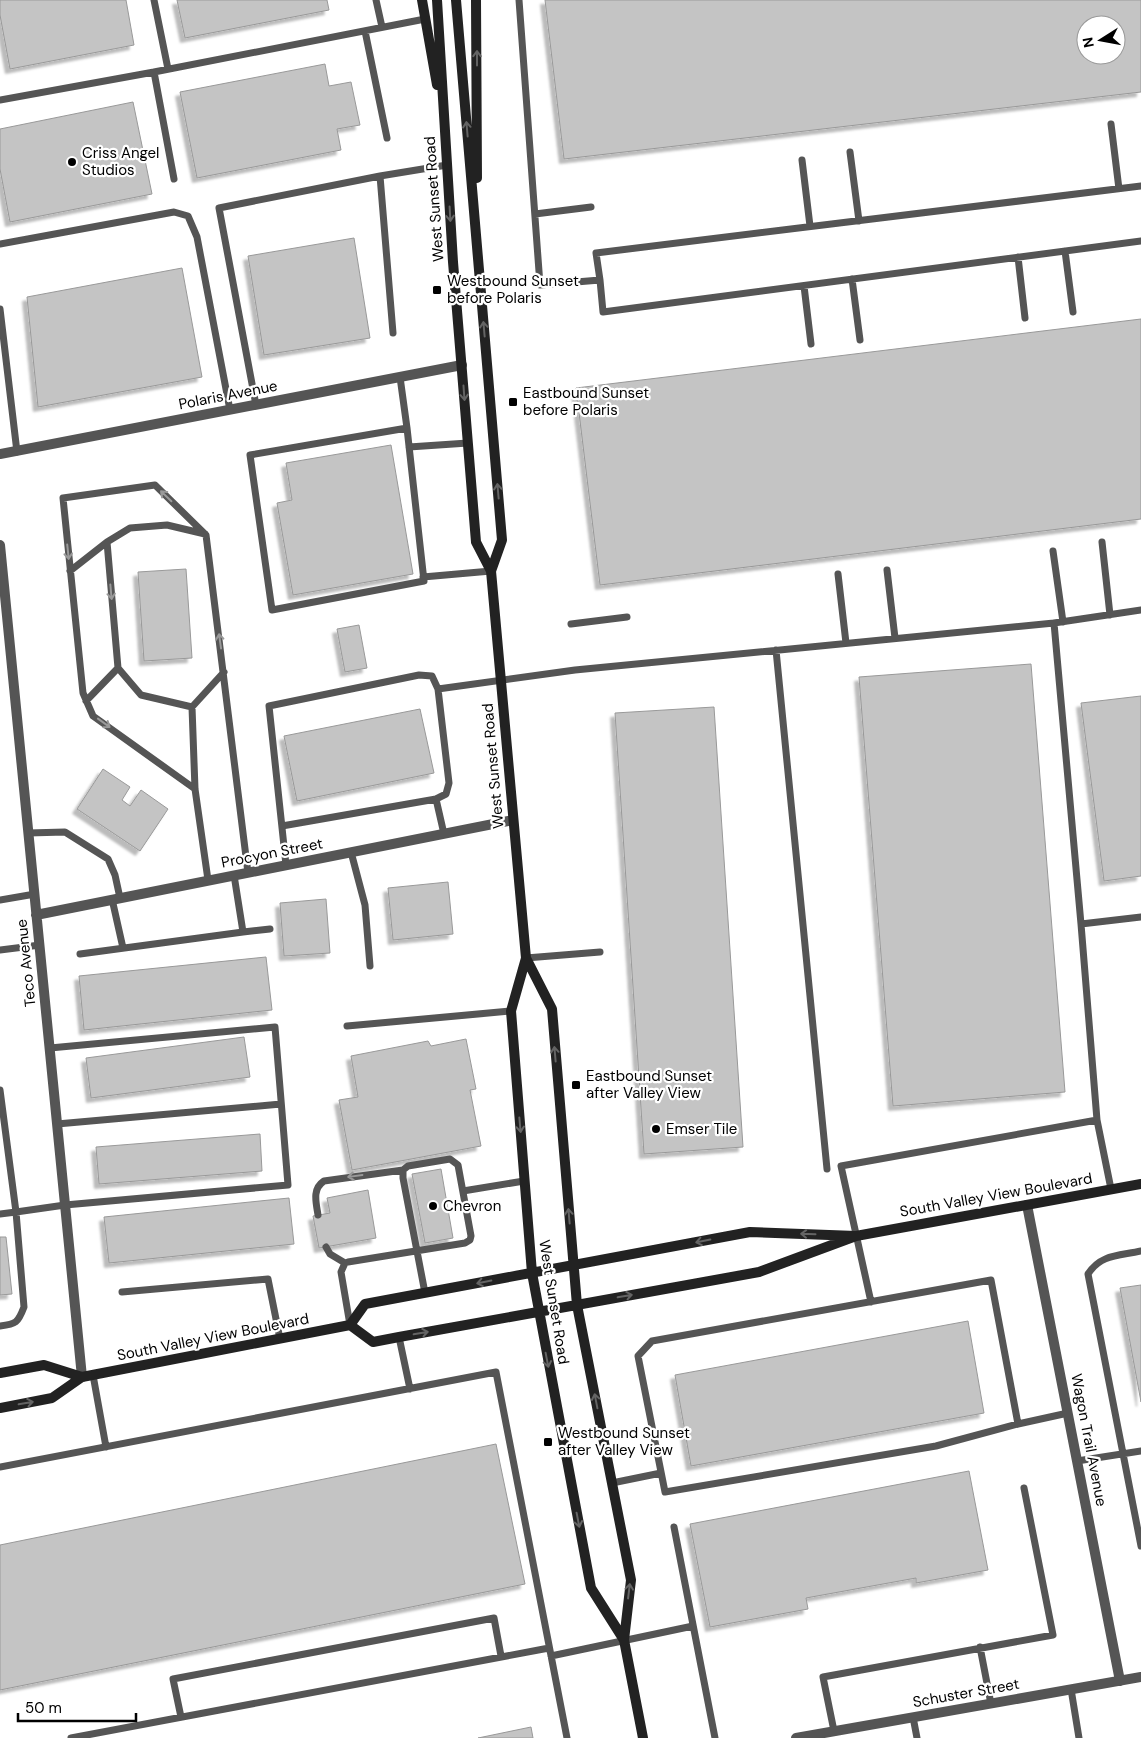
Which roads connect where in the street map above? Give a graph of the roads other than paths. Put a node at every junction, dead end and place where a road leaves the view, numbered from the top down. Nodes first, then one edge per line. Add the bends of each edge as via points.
1 (154, 0) edge
2 (376, 0) edge
3 (422, 0) edge
4 (437, 0) edge
5 (456, 0) edge
6 (476, 0) edge
7 (520, 0) edge
8 (425, 19) junction
9 (382, 27) junction
10 (365, 30) junction
11 (168, 69) junction
12 (154, 72) junction
13 (0, 100) edge
14 (1111, 124) dead end
15 (445, 135) junction
16 (386, 138) dead end
17 (850, 152) dead end
18 (802, 160) dead end
19 (448, 165) junction
20 (380, 176) junction
21 (174, 179) dead end
22 (1141, 186) edge
23 (1119, 189) junction
24 (592, 207) dead end
25 (535, 214) junction
26 (859, 220) junction
27 (810, 226) junction
28 (1141, 241) edge
29 (0, 244) edge
30 (478, 247) junction
31 (1065, 251) junction
32 (1018, 258) junction
33 (852, 279) junction
34 (600, 280) junction
35 (804, 286) junction
36 (0, 309) edge
37 (1072, 312) dead end
38 (1025, 318) dead end
39 (393, 333) dead end
40 (860, 340) dead end
41 (811, 344) dead end
42 (462, 365) junction
43 (400, 377) junction
44 (256, 405) junction
45 (230, 410) junction
46 (407, 428) junction
47 (468, 443) junction
48 (409, 447) junction
49 (17, 452) junction
50 (0, 454) edge
51 (206, 534) junction
52 (107, 542) junction
53 (1102, 542) dead end
54 (0, 545) edge
55 (1053, 551) dead end
56 (887, 570) dead end
57 (70, 571) junction
58 (491, 571) junction
59 (838, 574) dead end
60 (423, 577) junction
61 (1141, 610) edge
62 (1110, 615) junction
63 (627, 617) dead end
64 (1062, 622) junction
65 (1054, 623) junction
66 (571, 624) dead end
67 (895, 638) junction
68 (846, 643) junction
69 (776, 650) junction
70 (118, 668) junction
71 (224, 672) junction
72 (500, 681) junction
73 (438, 689) junction
74 (86, 701) junction
75 (192, 708) junction
76 (195, 789) junction
77 (436, 799) junction
78 (513, 820) junction
79 (282, 826) junction
80 (28, 833) junction
81 (444, 834) junction
82 (351, 852) junction
83 (286, 865) junction
84 (248, 872) junction
85 (234, 875) junction
86 (208, 880) junction
87 (35, 894) junction
88 (116, 899) junction
89 (0, 900) edge
90 (36, 915) junction
91 (1141, 917) edge
92 (1081, 924) junction
93 (270, 929) dead end
94 (243, 932) junction
95 (40, 945) junction
96 (122, 948) junction
97 (0, 950) edge
98 (600, 952) dead end
99 (80, 954) dead end
100 (526, 958) junction
101 (370, 966) dead end
102 (511, 1011) junction
103 (347, 1026) dead end
104 (50, 1048) junction
105 (0, 1090) edge
106 (281, 1104) junction
107 (1098, 1120) junction
108 (57, 1124) junction
109 (827, 1169) dead end
110 (403, 1170) junction
111 (524, 1181) junction
112 (1141, 1184) edge
113 (1112, 1190) junction
114 (463, 1191) junction
115 (1027, 1204) junction
116 (65, 1205) junction
117 (16, 1212) junction
118 (0, 1214) edge
119 (318, 1215) dead end
120 (856, 1236) junction
121 (326, 1247) dead end
122 (418, 1251) junction
123 (1141, 1252) edge
124 (345, 1263) junction
125 (573, 1265) junction
126 (532, 1273) junction
127 (122, 1292) dead end
128 (425, 1293) junction
129 (871, 1302) junction
130 (577, 1305) junction
131 (538, 1312) junction
132 (350, 1325) junction
133 (0, 1326) edge
134 (399, 1337) junction
135 (280, 1339) junction
136 (0, 1373) edge
137 (88, 1376) junction
138 (410, 1389) junction
139 (0, 1408) edge
140 (1068, 1413) junction
141 (1018, 1424) junction
142 (106, 1447) junction
143 (1141, 1451) edge
144 (1123, 1454) junction
145 (1077, 1461) junction
146 (0, 1467) edge
147 (661, 1473) junction
148 (612, 1483) junction
149 (1024, 1488) dead end
150 (674, 1527) dead end
151 (1141, 1546) edge
152 (693, 1626) junction
153 (624, 1640) junction
154 (980, 1647) junction
155 (549, 1648) junction
156 (501, 1656) junction
157 (551, 1656) junction
158 (1141, 1677) edge
159 (1120, 1681) junction
160 (1071, 1689) junction
161 (991, 1704) junction
162 (180, 1717) junction
163 (913, 1717) junction
164 (834, 1731) junction
165 (71, 1738) edge
166 (566, 1738) edge
167 (643, 1738) edge
168 (715, 1738) edge
169 (796, 1738) edge
170 (917, 1738) edge
171 (1079, 1738) edge

1 - 11 lane
2 - 9 lane
3 - 8 main road
4 - 15 main road, West Sunset Road
30 -> 5 main road, West Sunset Road
30 -> 6 main road
7 - 25 lane
8 - 9 lane
8 - 15 main road
9 - 10 lane
10 - 11 lane
10 - 16 lane
11 - 12 lane
12 - 13 lane
12 - 21 lane
14 - 23 lane
15 - 19 main road, West Sunset Road
17 - 26 lane
18 - 27 lane
19 - 20 lane
19 -> 42 main road, West Sunset Road
20 - 39 lane
20 - 44 lane via 220,208
22 - 23 lane
23 - 26 lane
24 - 25 lane
25 - 34 lane via 540,285
26 - 27 lane
27 - 34 lane via 596,253
28 - 31 lane
29 - 45 lane via 174,212 188,216 198,237
58 -> 30 main road, West Sunset Road via 502,540
31 - 32 lane
31 - 37 lane
32 - 33 lane
32 - 38 lane
33 - 35 lane
33 - 40 lane
34 - 35 lane via 603,312
35 - 41 lane
36 - 49 lane
42 - 43 street, Polaris Avenue
42 -> 47 main road, West Sunset Road
43 - 44 street, Polaris Avenue
43 - 46 lane
44 - 45 street, Polaris Avenue
45 - 49 street, Polaris Avenue
46 - 48 lane
46 - 60 lane via 250,455 272,610 424,581
47 - 48 lane
47 - 58 main road, West Sunset Road via 476,542
48 - 60 lane
49 - 50 street, Polaris Avenue
51 - 52 lane via 167,524 130,528
51 -> 57 lane via 155,485 63,498
71 -> 51 lane
52 - 57 lane
52 -> 70 lane
53 - 62 lane
54 - 80 street, Teco Avenue
55 - 64 lane
56 - 67 lane
57 - 74 lane
58 - 60 lane
58 - 72 main road, West Sunset Road
59 - 68 lane
61 - 62 lane
62 - 64 lane
63 - 66 lane
64 - 65 lane
65 - 67 lane
65 - 92 lane
67 - 68 lane
68 - 69 lane
69 - 72 lane via 575,670
69 - 109 lane
70 - 74 lane
70 - 75 lane via 141,695
71 - 75 lane
71 - 84 lane
72 - 73 lane
72 - 78 main road, West Sunset Road
73 - 77 lane via 450,783 446,794
73 - 79 lane via 432,676 419,675 269,706
74 -> 76 lane via 93,716
75 - 76 lane
76 - 86 lane
77 - 79 lane
77 - 81 lane
78 - 81 street, Procyon Street
78 - 100 main road, West Sunset Road
79 - 83 lane
80 - 87 street, Teco Avenue
80 - 88 lane via 65,832 108,859 115,874
81 - 82 street, Procyon Street
82 - 83 street, Procyon Street
82 - 101 lane via 365,905
83 - 84 street, Procyon Street
84 - 85 street, Procyon Street
85 - 86 street, Procyon Street
85 - 94 lane
86 - 88 street, Procyon Street
87 - 89 lane
87 - 90 street, Teco Avenue
88 - 90 street, Procyon Street
88 - 96 lane
90 - 95 street, Teco Avenue
91 - 92 lane
92 - 107 lane
93 - 94 lane
94 - 96 lane
95 - 97 lane
95 - 104 street, Teco Avenue
96 - 99 lane
98 - 100 lane
100 - 102 main road, West Sunset Road
125 -> 100 main road, West Sunset Road via 552,1009
102 - 103 lane
102 -> 111 main road, West Sunset Road
104 - 106 lane via 275,1027
104 - 108 street, Teco Avenue
105 - 117 lane
106 - 108 lane
106 - 116 lane via 288,1185
107 - 113 lane
107 - 120 lane via 841,1166
108 - 116 street, Teco Avenue
110 - 114 lane via 408,1166 450,1159 458,1165
110 -> 119 lane via 324,1181 315,1196
110 - 122 lane
111 - 114 lane
111 - 126 main road, West Sunset Road
112 - 113 main road, South Valley View Boulevard
113 - 115 main road, South Valley View Boulevard
114 - 122 lane via 470,1240
115 - 120 main road, South Valley View Boulevard
115 - 140 street, Wagon Trail Avenue
116 - 117 lane
116 - 137 street, Teco Avenue
117 - 118 lane
117 - 133 lane via 24,1308 20,1319
120 -> 125 main road, South Valley View Boulevard via 750,1232
120 - 129 lane
130 -> 120 main road, South Valley View Boulevard via 759,1272
121 - 124 lane via 330,1254
122 - 124 lane
122 - 128 lane
123 - 144 lane via 1101,1260 1088,1274
124 - 132 lane via 341,1272
125 - 126 main road, South Valley View Boulevard
125 - 130 main road, West Sunset Road
126 -> 128 main road, South Valley View Boulevard
126 - 131 main road, West Sunset Road
127 - 135 lane via 268,1279
128 - 132 main road, South Valley View Boulevard via 365,1304
129 - 141 lane via 991,1280
129 - 147 lane via 652,1341 638,1356
130 - 131 main road, South Valley View Boulevard
148 -> 130 main road, West Sunset Road
134 -> 131 main road, South Valley View Boulevard
131 -> 153 main road, West Sunset Road via 590,1588
132 - 134 main road, South Valley View Boulevard via 373,1342
132 - 135 main road, South Valley View Boulevard
134 - 138 lane
135 - 137 main road, South Valley View Boulevard
136 - 137 main road, South Valley View Boulevard via 44,1365
139 -> 137 main road, South Valley View Boulevard via 52,1398
137 - 142 lane
138 - 142 lane
138 - 155 lane via 496,1372
140 - 141 lane
140 - 145 street, Wagon Trail Avenue
141 - 147 lane via 936,1446 665,1492
142 - 146 lane
143 - 144 lane
144 - 145 lane
144 - 151 lane
145 - 159 street, Wagon Trail Avenue
147 - 148 lane
153 -> 148 main road, West Sunset Road via 631,1580
149 - 154 lane via 1052,1635
150 - 152 lane
152 - 153 lane
152 - 168 lane
153 - 157 lane
153 - 167 main road, West Sunset Road
154 - 161 lane
154 - 164 lane via 823,1677
155 - 156 lane
155 - 157 lane
156 - 162 lane
156 - 162 lane via 494,1618 173,1679
157 - 166 lane
158 - 159 street, Schuster Street
159 - 160 street, Schuster Street
160 - 161 street, Schuster Street
160 - 171 lane
161 - 163 street, Schuster Street
162 - 165 lane
163 - 164 street, Schuster Street
163 - 170 lane
164 - 169 street, Schuster Street

